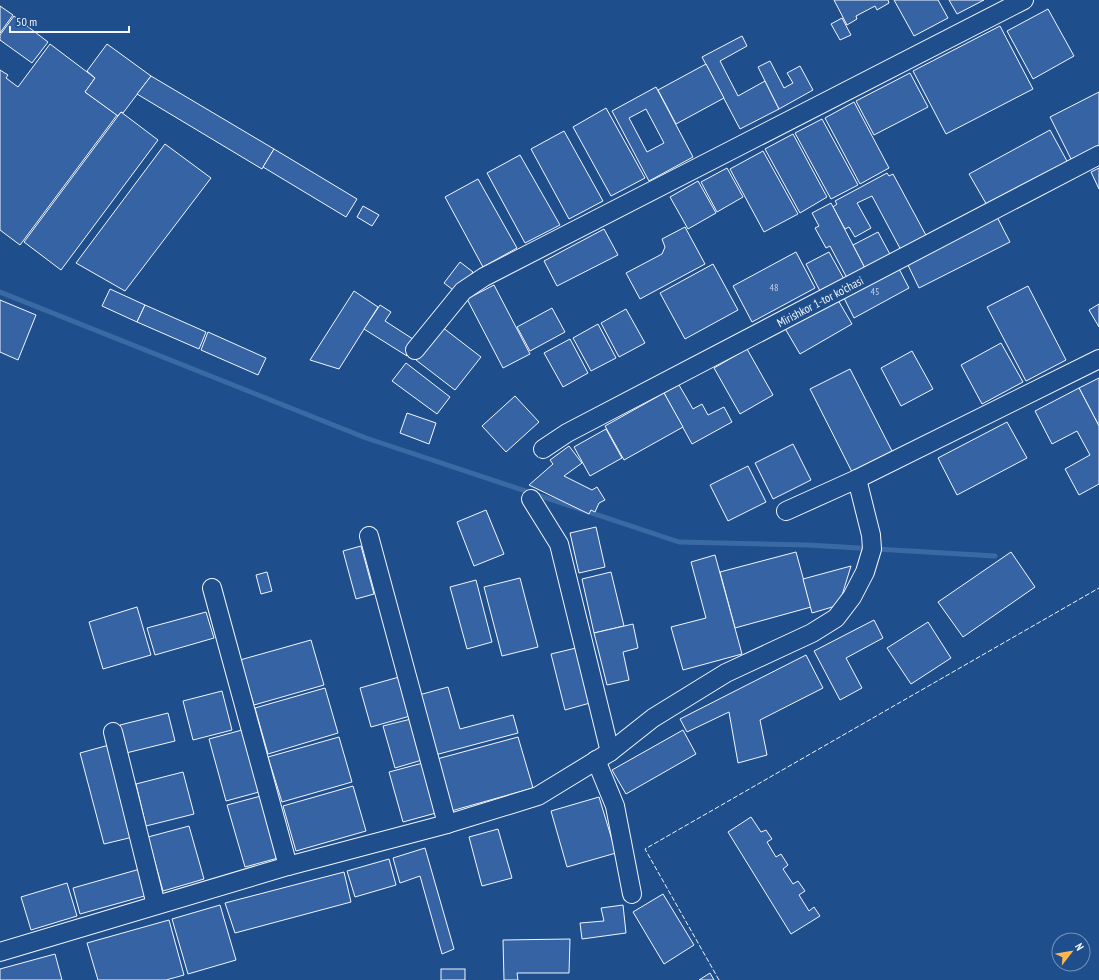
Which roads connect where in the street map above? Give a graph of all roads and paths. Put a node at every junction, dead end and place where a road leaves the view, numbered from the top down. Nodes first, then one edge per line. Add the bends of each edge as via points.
1 (1024, 0) edge
2 (1099, 155) edge
3 (415, 350) dead end
4 (1099, 359) edge
5 (543, 449) dead end
6 (856, 479) junction
7 (531, 499) dead end
8 (786, 511) dead end
9 (369, 536) dead end
10 (212, 588) dead end
11 (113, 732) dead end
12 (603, 756) junction
13 (446, 824) junction
14 (288, 866) junction
15 (632, 894) dead end
16 (156, 905) junction
17 (0, 952) edge

1 - 3 street via 484,277 463,291
2 - 5 street, Mirishkor 1-tor ko'chasi via 574,429
4 - 6 street
6 - 8 street
6 - 12 street via 871,535 872,549 865,572 852,598 836,618 812,633 726,673 653,718
7 - 12 street via 559,544
9 - 13 street
10 - 14 street
11 - 16 street
12 - 13 street via 538,796
12 - 15 street via 616,806
13 - 14 street
14 - 16 street
16 - 17 street

